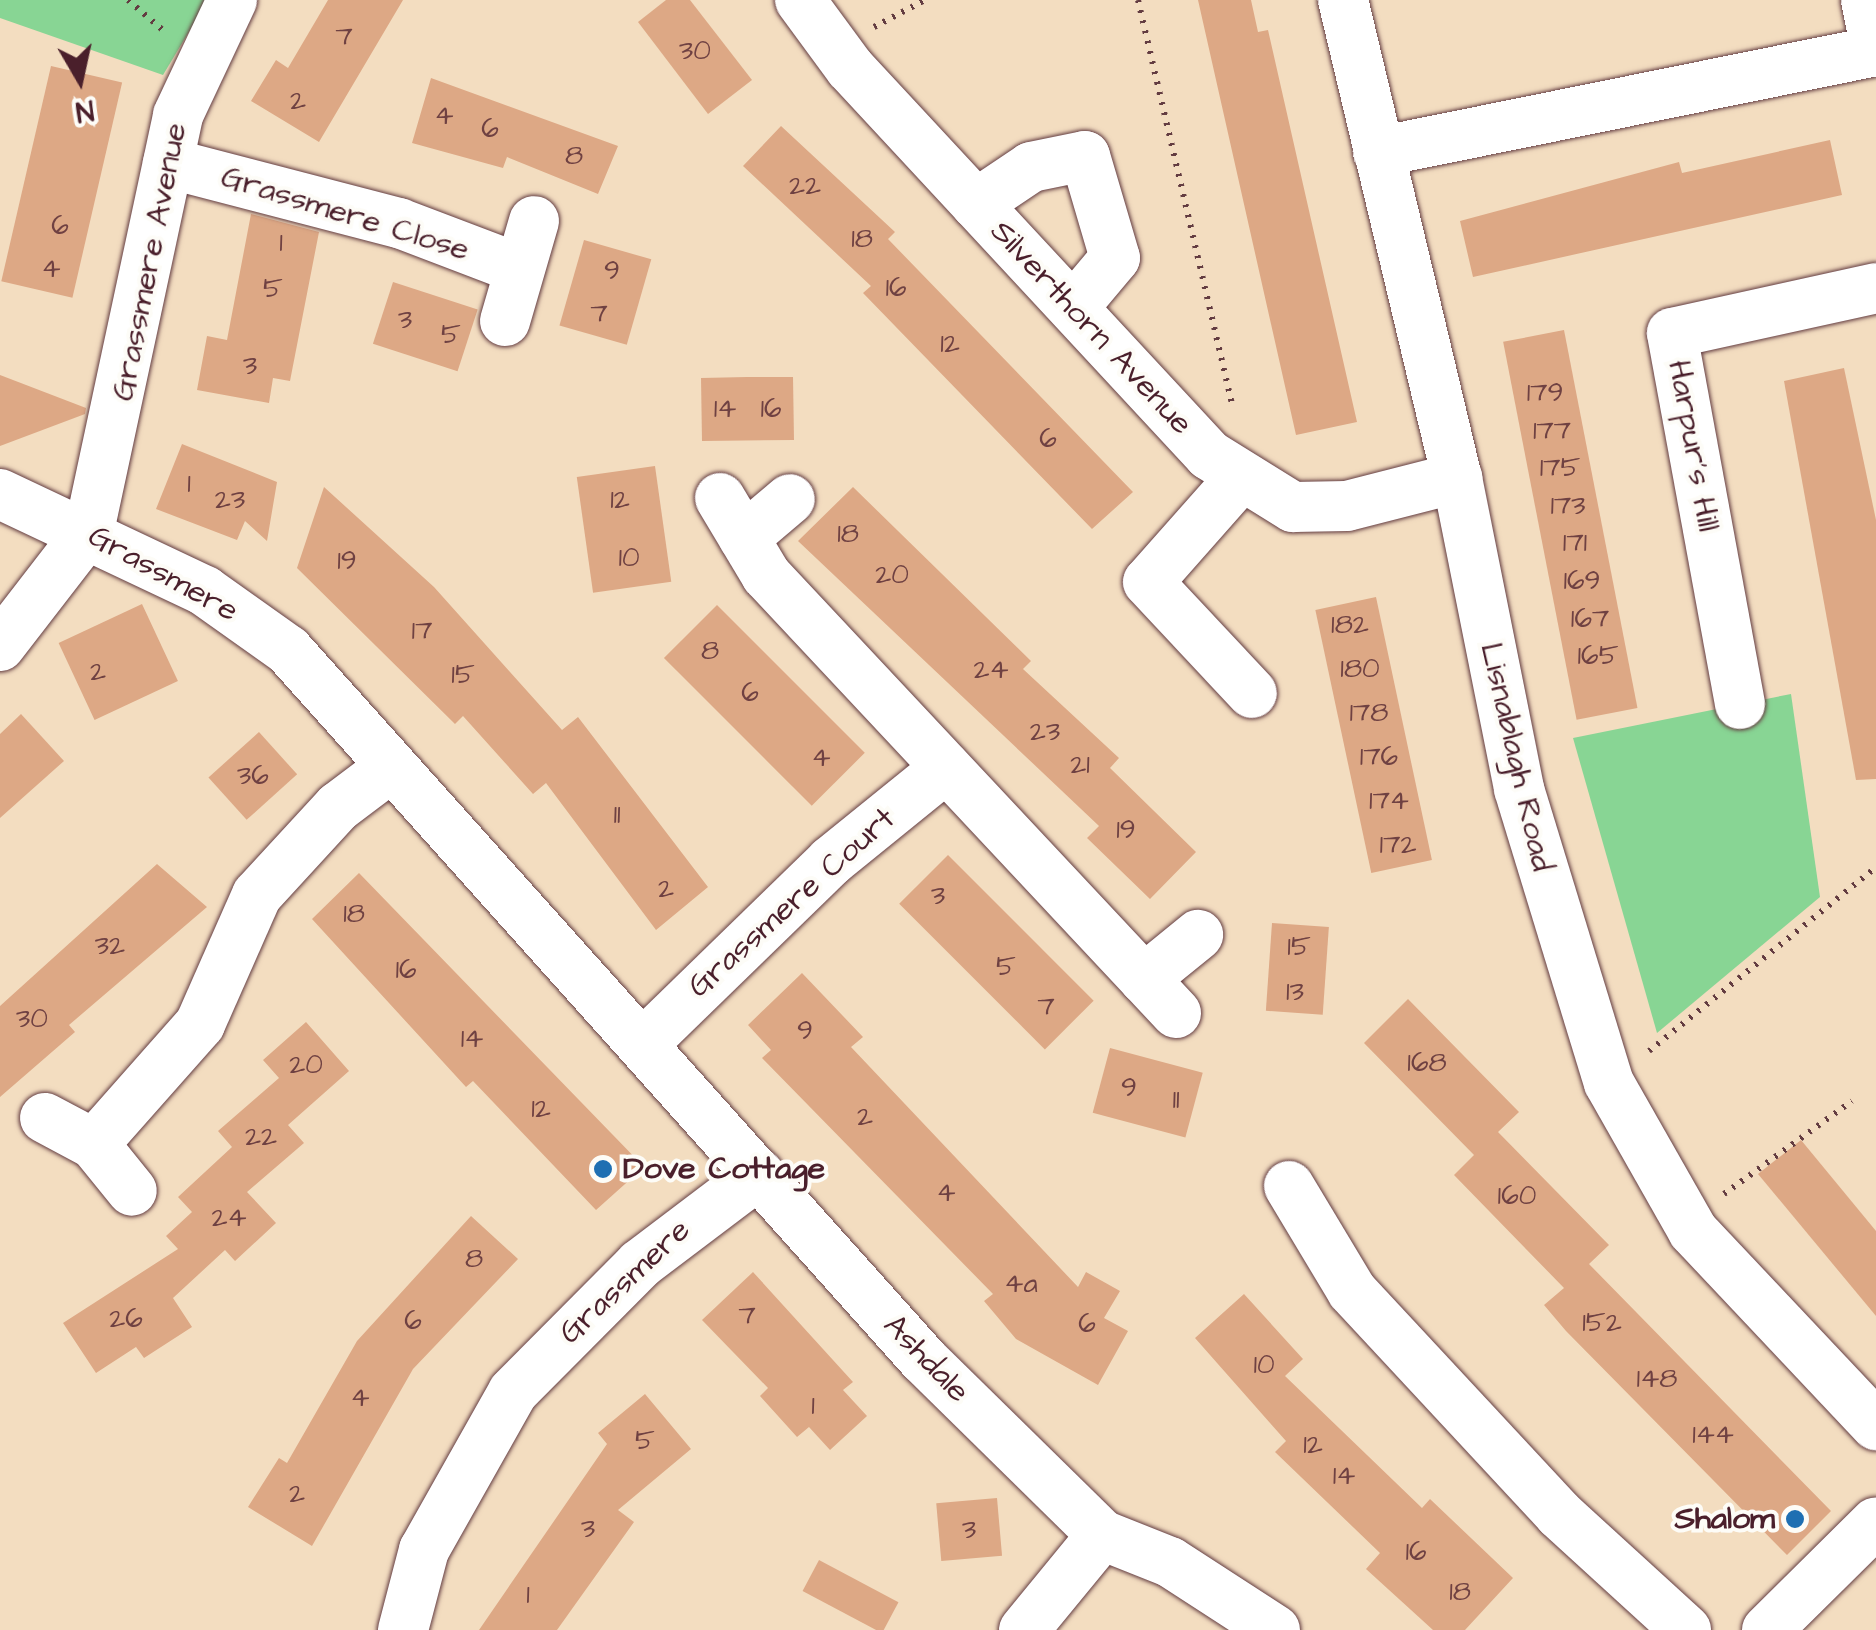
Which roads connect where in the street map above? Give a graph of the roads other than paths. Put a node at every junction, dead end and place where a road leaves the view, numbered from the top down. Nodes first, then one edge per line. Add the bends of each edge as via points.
1 (232, 0) edge
2 (800, 0) edge
3 (1344, 0) edge
4 (1866, 0) edge
5 (1876, 50) edge
6 (1378, 152) junction
7 (168, 163) junction
8 (976, 204) junction
9 (534, 222) dead end
10 (520, 269) junction
11 (1876, 288) edge
12 (1072, 308) junction
13 (505, 321) dead end
14 (1241, 477) junction
15 (1457, 478) junction
16 (0, 494) edge
17 (790, 499) dead end
18 (89, 531) junction
19 (0, 646) edge
20 (1252, 693) dead end
21 (1740, 704) dead end
22 (391, 766) junction
23 (946, 768) junction
24 (1198, 935) dead end
25 (642, 1044) junction
26 (46, 1118) dead end
27 (94, 1144) junction
28 (759, 1174) junction
29 (1289, 1186) dead end
30 (132, 1191) dead end
31 (1876, 1425) edge
32 (1876, 1522) edge
33 (1102, 1536) junction
34 (403, 1630) edge
35 (1024, 1630) edge
36 (1275, 1630) edge
37 (1686, 1630) edge
38 (1768, 1630) edge

1 - 7 street, Grassmere Avenue via 178,115
2 - 8 street, Silverthorn Avenue
3 - 6 street, Lisnablagh Road
4 - 5 street
5 - 6 street
6 - 15 street, Lisnablagh Road
7 - 10 street, Grassmere Close via 399,222
7 - 18 street, Grassmere Avenue
8 - 12 street, Silverthorn Avenue
8 - 12 street via 1031,167 1085,156 1115,258
9 - 10 street
10 - 13 street
11 - 21 street, Harpur's Hill via 1672,334
12 - 14 street, Silverthorn Avenue via 1209,455
14 - 15 street, Silverthorn Avenue via 1293,507 1346,506
14 - 20 street via 1148,582
15 - 31 street, Lisnablagh Road via 1519,788 1609,1083 1686,1221
16 - 18 street, Grassmere
17 - 23 street via 732,518 766,575
18 - 19 street
18 - 22 street, Grassmere via 206,590 288,650
22 - 25 street, Grassmere
22 - 27 street via 338,806 257,895 200,1024
23 - 24 street via 1160,996
23 - 25 street, Grassmere Court via 832,860
25 - 28 street, Grassmere
26 - 27 street
27 - 30 street
28 - 33 street, Ashdale via 923,1359
28 - 34 street, Grassmere via 640,1264 512,1392 424,1550
29 - 37 street via 1352,1291 1559,1514
32 - 38 street
33 - 35 street
33 - 36 street, Ashdale via 1170,1562

